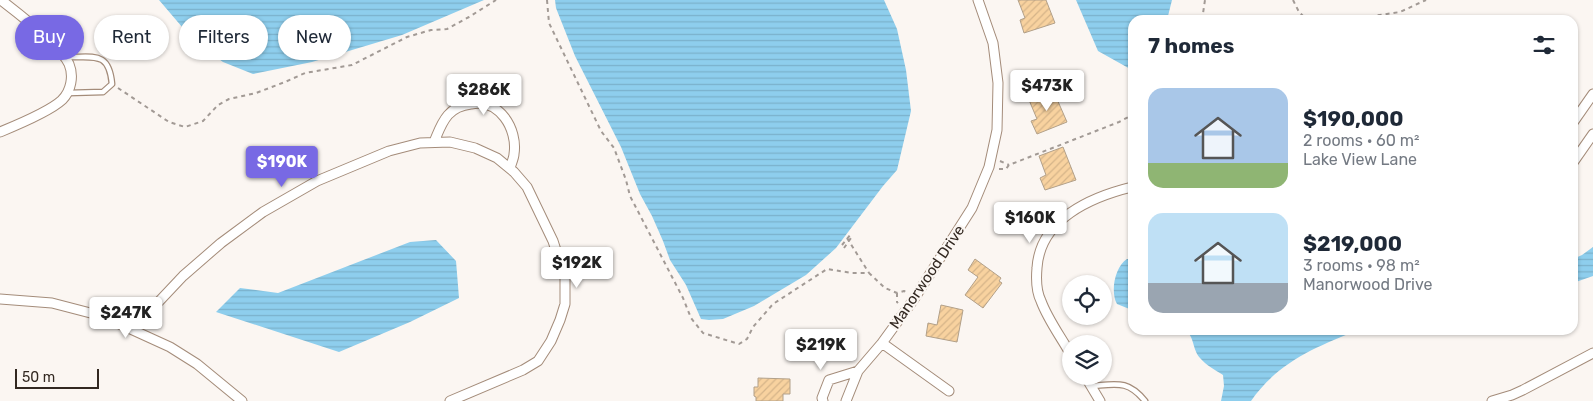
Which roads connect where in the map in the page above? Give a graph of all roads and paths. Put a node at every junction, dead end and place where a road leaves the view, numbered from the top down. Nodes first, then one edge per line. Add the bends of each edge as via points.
1 (1, 0) edge
2 (496, 0) edge
3 (547, 0) edge
4 (978, 0) edge
5 (1205, 0) edge
6 (1294, 0) edge
7 (1426, 0) edge
8 (20, 15) edge
9 (1203, 15) edge
10 (1302, 15) edge
11 (1380, 15) edge
12 (84, 58) edge
13 (67, 60) edge
14 (112, 84) junction
15 (67, 94) junction
16 (1593, 94) edge
17 (1578, 115) edge
18 (1128, 117) edge
19 (0, 132) edge
20 (1593, 134) edge
21 (434, 142) junction
22 (1578, 155) edge
23 (989, 167) junction
24 (510, 168) junction
25 (1128, 188) edge
26 (847, 238) junction
27 (849, 242) junction
28 (842, 245) dead end
29 (844, 248) dead end
30 (869, 273) junction
31 (914, 298) junction
32 (0, 299) edge
33 (133, 329) junction
34 (1062, 340) edge
35 (882, 343) junction
36 (1593, 353) edge
37 (858, 371) junction
38 (1091, 386) joint
39 (949, 391) dead end
40 (242, 401) edge
41 (450, 401) edge
42 (823, 401) edge
43 (846, 401) edge
44 (1100, 401) edge
45 (1145, 401) edge
46 (1492, 401) edge

1 - 8 street
2 - 14 path via 447,29 407,37 352,65 305,73 256,93 229,99 218,105 203,121 185,127 169,122
3 - 30 path via 549,23 601,131 614,148 630,196 691,318 703,333 739,344 747,339 773,304 827,269
4 - 23 street, Manorwood Drive via 993,43 998,83 997,130
5 - 9 path
6 - 10 path
7 - 11 path via 1400,12
12 - 14 lane via 106,62
13 - 15 street via 72,78
14 - 15 lane via 103,92
15 - 19 street via 46,110
16 - 17 street
18 - 23 path via 1009,165 1006,169
20 - 22 street
21 - 24 street via 475,148
21 - 24 street via 449,113 461,106 479,102 495,107 509,122 511,130 514,153
21 - 33 street via 389,152 352,166 317,181 263,212 183,276
23 - 31 street, Manorwood Drive via 972,208
24 - 41 street via 527,187 552,241 565,278 565,304 551,341 538,361
25 - 34 street via 1072,211 1053,227 1045,240 1036,276 1040,300
26 - 27 path
26 - 27 path via 852,234
26 - 28 path
27 - 29 path
27 - 30 path
30 - 31 path via 885,288 897,293 904,291
31 - 35 street, Manorwood Drive
32 - 33 street via 52,303 102,316
33 - 40 street via 197,364
35 - 37 street, Manorwood Drive
35 - 39 street
36 - 46 street via 1523,390
37 - 42 street via 829,380
37 - 43 street, Manorwood Drive
38 - 44 street
38 - 45 lane via 1116,384 1130,387

